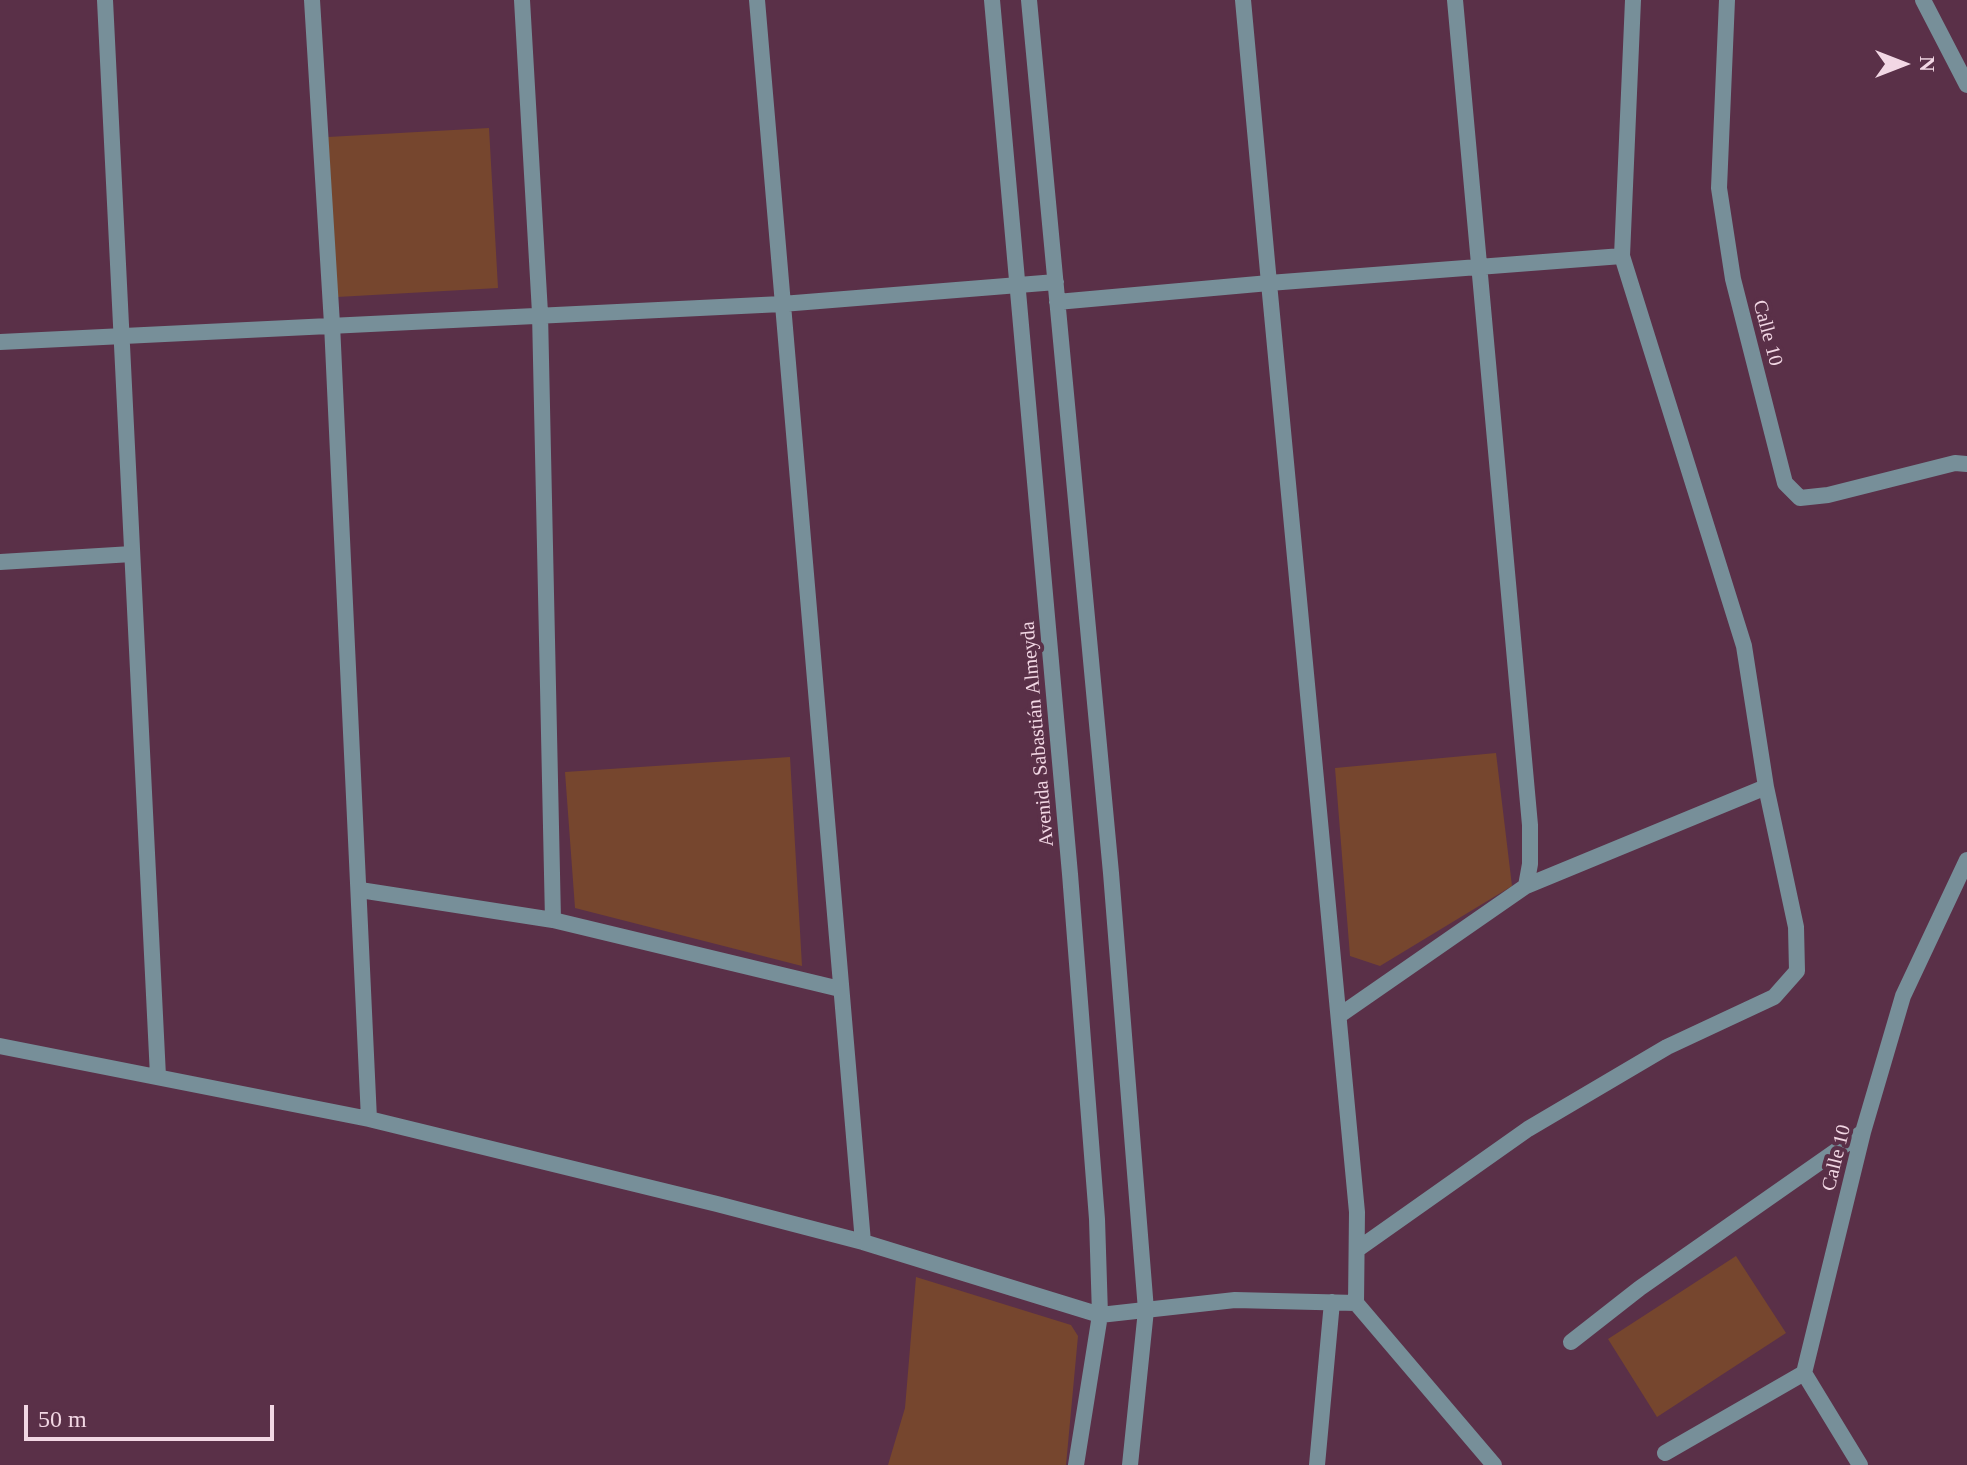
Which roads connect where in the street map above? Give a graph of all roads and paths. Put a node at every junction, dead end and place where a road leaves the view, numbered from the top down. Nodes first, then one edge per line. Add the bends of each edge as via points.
1 (105, 0) edge
2 (312, 0) edge
3 (522, 0) edge
4 (757, 0) edge
5 (992, 0) edge
6 (1029, 0) edge
7 (1243, 0) edge
8 (1455, 0) edge
9 (1633, 0) edge
10 (1727, 0) edge
11 (1923, 0) edge
12 (1967, 85) edge
13 (1622, 256) junction
14 (1480, 267) junction
15 (1056, 282) junction
16 (1269, 283) junction
17 (1017, 287) junction
18 (1057, 302) junction
19 (782, 304) junction
20 (540, 313) junction
21 (332, 324) junction
22 (124, 334) junction
23 (0, 342) edge
24 (1967, 464) edge
25 (132, 554) junction
26 (0, 562) edge
27 (1766, 787) junction
28 (1967, 860) edge
29 (1526, 886) junction
30 (360, 890) junction
31 (553, 920) junction
32 (840, 989) junction
33 (1340, 1015) junction
34 (0, 1046) edge
35 (158, 1076) junction
36 (369, 1119) junction
37 (1863, 1132) junction
38 (863, 1242) junction
39 (1358, 1249) junction
40 (1332, 1302) junction
41 (1356, 1303) junction
42 (1146, 1310) junction
43 (1100, 1315) junction
44 (1571, 1342) dead end
45 (1804, 1373) junction
46 (1665, 1453) dead end
47 (1076, 1465) edge
48 (1130, 1465) edge
49 (1317, 1465) edge
50 (1494, 1465) edge
51 (1860, 1465) edge

1 - 22 street
2 - 21 street
3 - 20 street
4 - 19 street
5 - 17 street, Avenida Sabastián Almeyda
6 - 15 street
7 - 16 street
8 - 14 street
9 - 13 street
10 - 24 street, Calle 10 via 1719,188 1733,279 1785,483 1800,498
11 - 12 street
13 - 14 street
13 - 27 street via 1744,646
14 - 16 street
14 - 29 street via 1530,825
15 - 17 street
15 - 18 street
16 - 18 street
16 - 33 street
17 - 19 street
17 - 43 street, Avenida Sabastián Almeyda via 1070,874
18 - 42 street
19 - 20 street
19 - 32 street
20 - 21 street
20 - 31 street
21 - 22 street
21 - 30 street
22 - 23 street
22 - 25 street
25 - 26 street
25 - 35 street
27 - 29 street
27 - 39 street via 1796,927 1797,971 1774,997 1667,1047 1528,1129
28 - 37 street, Calle 10 via 1903,996
29 - 33 street
30 - 31 street
30 - 36 street
31 - 32 street
32 - 38 street
33 - 39 street
34 - 35 street
35 - 36 street
36 - 38 street
37 - 44 street
37 - 45 street, Calle 10
38 - 43 street
39 - 41 street
40 - 41 street
40 - 42 street via 1235,1300
40 - 49 street
41 - 50 street
42 - 43 street
42 - 48 street
43 - 47 street, Avenida Sabastián Almeyda
45 - 46 street
45 - 51 street

